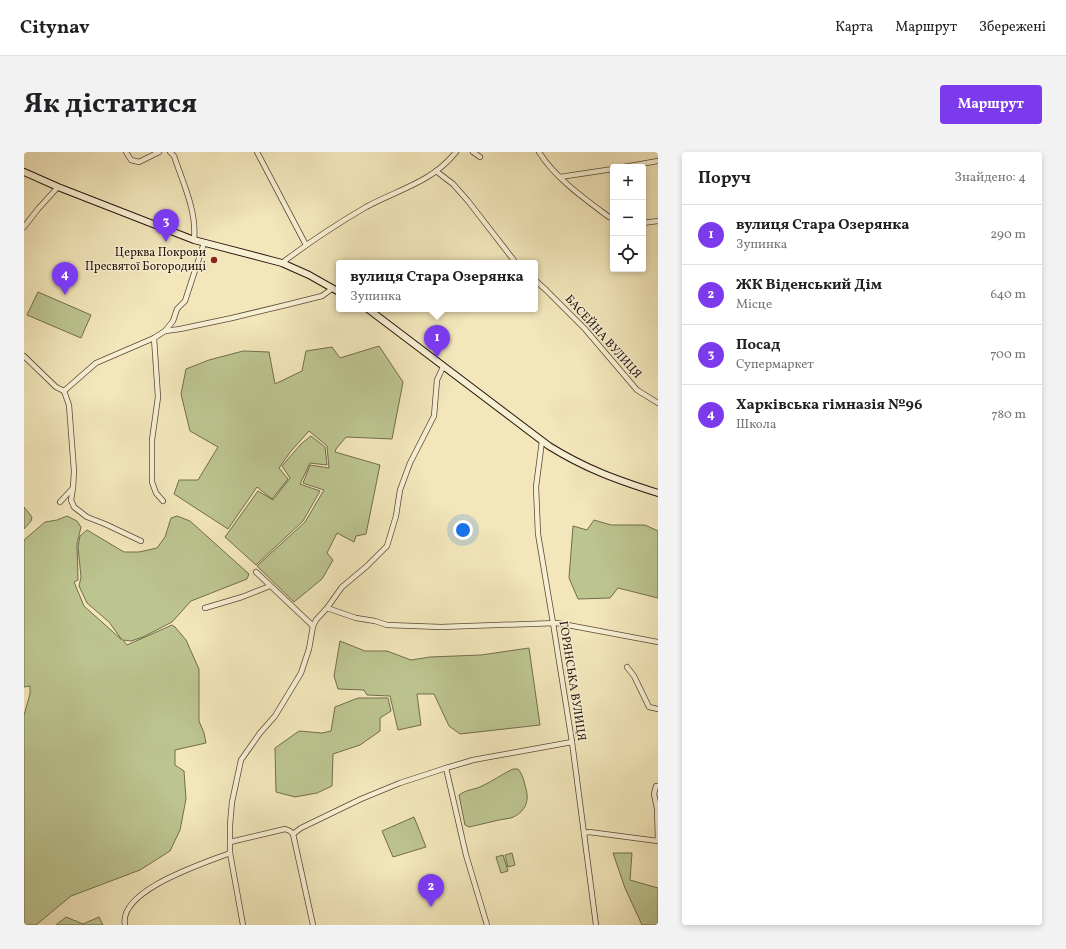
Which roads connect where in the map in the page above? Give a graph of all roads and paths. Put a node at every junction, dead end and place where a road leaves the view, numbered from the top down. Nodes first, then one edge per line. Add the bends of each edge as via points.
1 (126, 152) edge
2 (159, 152) edge
3 (170, 152) edge
4 (257, 152) edge
5 (456, 152) edge
6 (473, 152) edge
7 (539, 152) edge
8 (480, 157) dead end
9 (658, 161) edge
10 (641, 164) edge
11 (610, 169) edge
12 (436, 171) junction
13 (24, 172) edge
14 (560, 177) junction
15 (58, 187) junction
16 (610, 217) edge
17 (658, 221) edge
18 (646, 223) edge
19 (24, 227) edge
20 (194, 240) junction
21 (204, 243) junction
22 (306, 245) junction
23 (514, 260) edge
24 (282, 263) junction
25 (538, 283) edge
26 (333, 288) junction
27 (336, 290) edge
28 (372, 312) edge
29 (165, 331) junction
30 (154, 338) junction
31 (24, 356) edge
32 (443, 366) junction
33 (64, 391) junction
34 (658, 403) edge
35 (542, 441) junction
36 (73, 488) junction
37 (658, 493) edge
38 (163, 501) dead end
39 (60, 502) dead end
40 (141, 541) dead end
41 (256, 572) dead end
42 (270, 586) junction
43 (205, 608) dead end
44 (327, 608) junction
45 (553, 623) junction
46 (313, 626) junction
47 (658, 642) edge
48 (627, 667) dead end
49 (658, 709) edge
50 (572, 742) junction
51 (446, 768) junction
52 (658, 786) edge
53 (584, 833) junction
54 (293, 834) junction
55 (658, 841) edge
56 (230, 842) junction
57 (230, 853) junction
58 (125, 925) edge
59 (242, 925) edge
60 (313, 925) edge
61 (487, 925) edge
62 (596, 925) edge

1 - 2 street via 131,160 139,162
3 - 20 street via 174,156 190,205 195,230
4 - 22 street
5 - 12 street
6 - 8 street
7 - 14 street
9 - 10 street
11 - 14 street
12 - 22 street via 426,179 367,207
12 - 23 street via 453,184 468,201
13 - 15 main road
14 - 16 street via 584,199
15 - 19 street
15 - 20 main road
17 - 18 street
20 - 21 main road
21 - 24 main road
21 - 29 street via 185,301
22 - 24 street
24 - 26 main road
25 - 34 street, БАСЕЙНА ВУЛИЦЯ via 585,329 636,390
26 - 27 main road
26 - 29 street via 322,296 224,320
28 - 32 main road
29 - 30 street
30 - 33 street via 96,363
30 - 38 street via 158,397 152,440 152,482 156,493
31 - 33 street via 56,387
32 - 35 main road
32 - 44 street via 437,380 434,416 407,470 387,546 342,587
33 - 36 street via 69,405
35 - 37 main road via 591,469
35 - 45 street, ГОРЯНСЬКА ВУЛИЦЯ via 536,487 538,534
36 - 39 street
36 - 40 street via 74,507 87,517
41 - 42 street
42 - 43 street
42 - 46 street
44 - 45 street via 388,625 441,627
44 - 46 street
45 - 47 street
45 - 50 street, ГОРЯНСЬКА ВУЛИЦЯ
46 - 56 street via 301,673 275,716 241,760 232,802
48 - 49 street via 649,707
50 - 51 street via 473,760
50 - 53 street, ГОРЯНСЬКА ВУЛИЦЯ
51 - 54 street via 361,799
51 - 61 street via 466,856
52 - 55 street via 654,794
53 - 55 street
53 - 62 street, ГОРЯНСЬКА ВУЛИЦЯ
54 - 56 street via 285,830
54 - 60 street
56 - 57 street
57 - 58 street via 148,889 127,909
57 - 59 street

